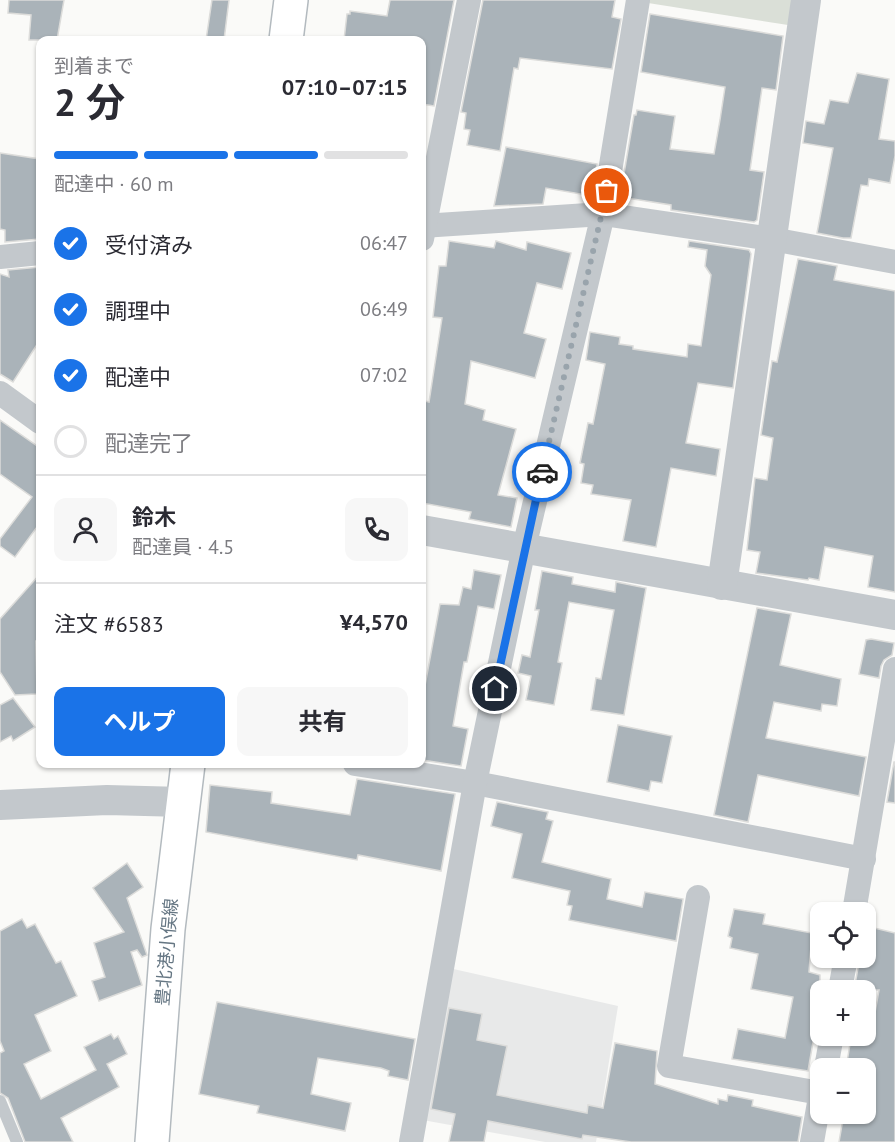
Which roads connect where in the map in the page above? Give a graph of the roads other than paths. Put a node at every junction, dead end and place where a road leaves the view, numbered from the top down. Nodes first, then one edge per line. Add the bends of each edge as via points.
1 (291, 0) edge
2 (469, 0) edge
3 (638, 0) edge
4 (806, 0) edge
5 (286, 36) edge
6 (426, 210) edge
7 (603, 214) junction
8 (426, 230) edge
9 (772, 239) junction
10 (36, 253) edge
11 (0, 257) edge
12 (895, 262) edge
13 (0, 393) edge
14 (36, 419) edge
15 (426, 531) edge
16 (524, 548) junction
17 (722, 585) junction
18 (895, 615) edge
19 (895, 669) edge
20 (187, 768) edge
21 (380, 768) edge
22 (475, 783) junction
23 (183, 802) junction
24 (0, 805) edge
25 (864, 859) junction
26 (698, 897) dead end
27 (856, 902) edge
28 (810, 1093) edge
29 (0, 1101) edge
30 (815, 1124) edge
31 (17, 1142) edge
32 (153, 1142) edge
33 (411, 1142) edge
34 (812, 1142) edge

1 - 5 main road
2 - 6 street
3 - 7 street
4 - 9 street
7 - 8 street
7 - 9 street
7 - 16 street
9 - 12 street
9 - 17 street
10 - 11 street
13 - 14 street
15 - 16 street
16 - 17 street
16 - 22 street
17 - 18 street
19 - 25 street
20 - 23 main road, 豊北港小俣線
21 - 22 street
22 - 25 street
22 - 33 street
23 - 24 street
23 - 32 main road, 豊北港小俣線 via 168,929
25 - 27 street
26 - 28 street via 669,1066
29 - 31 lane
30 - 34 street

